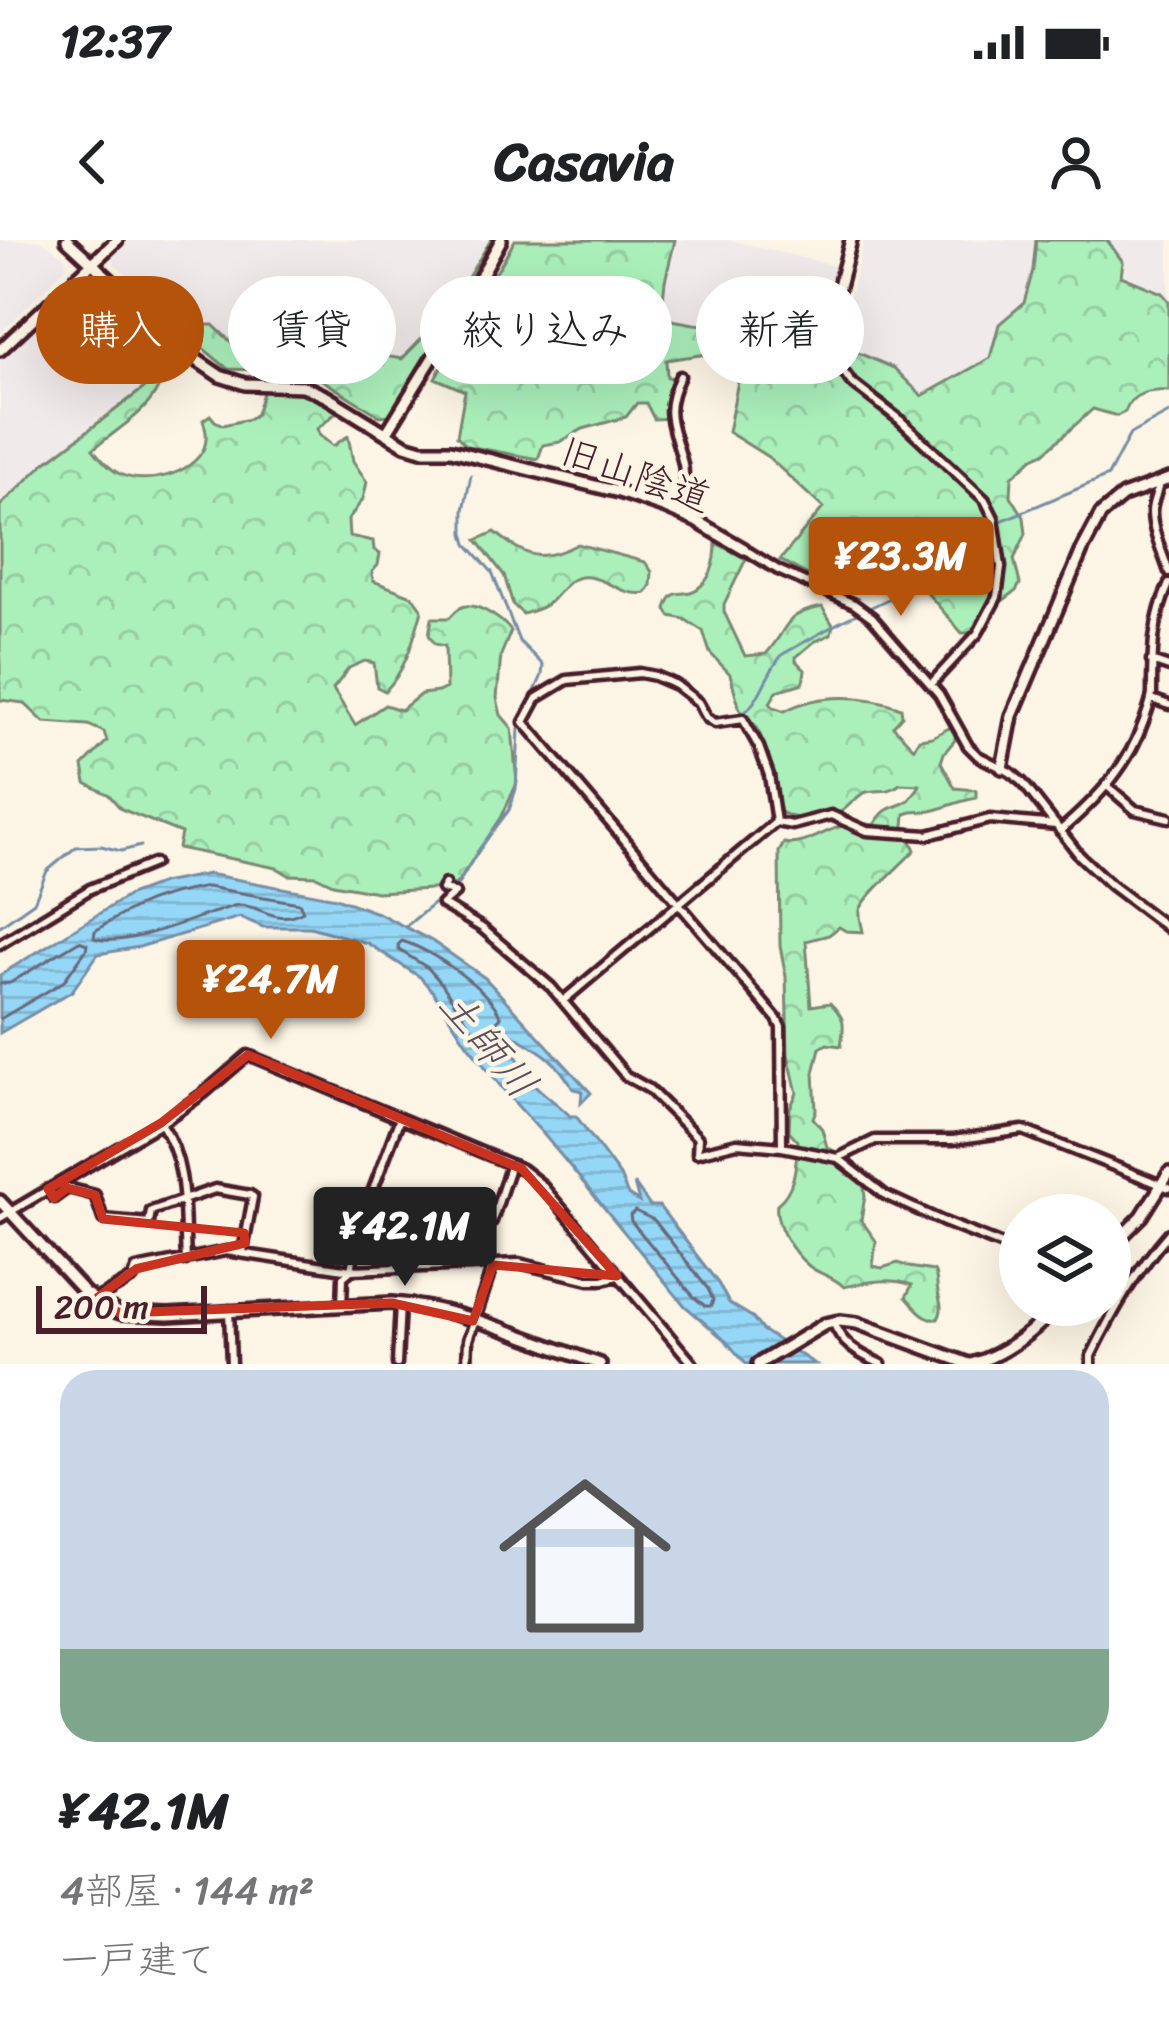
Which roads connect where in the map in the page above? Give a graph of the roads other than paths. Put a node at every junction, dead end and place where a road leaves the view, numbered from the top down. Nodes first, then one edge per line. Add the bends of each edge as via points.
1 (67, 240) edge
2 (117, 240) edge
3 (501, 240) edge
4 (851, 240) edge
5 (91, 263) junction
6 (841, 276) edge
7 (0, 350) edge
8 (680, 376) dead end
9 (854, 384) edge
10 (386, 432) junction
11 (1164, 480) edge
12 (682, 515) junction
13 (744, 549) joint
14 (1169, 572) edge
15 (1169, 584) edge
16 (1156, 622) junction
17 (1169, 627) edge
18 (1151, 661) junction
19 (1169, 667) edge
20 (931, 684) junction
21 (1152, 699) junction
22 (1169, 705) edge
23 (1002, 768) junction
24 (1106, 785) junction
25 (1169, 818) edge
26 (776, 822) junction
27 (1058, 828) junction
28 (154, 863) dead end
29 (445, 884) dead end
30 (679, 904) junction
31 (1169, 929) edge
32 (0, 944) edge
33 (564, 1000) junction
34 (400, 1118) junction
35 (161, 1123) junction
36 (782, 1147) junction
37 (838, 1158) junction
38 (511, 1163) junction
39 (1169, 1173) edge
40 (1165, 1186) edge
41 (48, 1189) junction
42 (0, 1201) edge
43 (183, 1201) junction
44 (12, 1212) junction
45 (0, 1218) edge
46 (1131, 1227) edge
47 (1169, 1233) edge
48 (999, 1244) edge
49 (242, 1252) junction
50 (186, 1260) junction
51 (493, 1264) junction
52 (458, 1266) junction
53 (351, 1270) junction
54 (617, 1276) junction
55 (94, 1300) junction
56 (400, 1304) junction
57 (341, 1306) junction
58 (229, 1310) junction
59 (473, 1321) junction
60 (829, 1323) junction
61 (1036, 1326) edge
62 (231, 1364) edge
63 (397, 1364) edge
64 (467, 1364) edge
65 (600, 1364) edge
66 (692, 1364) edge
67 (758, 1364) edge
68 (881, 1364) edge
69 (970, 1364) edge
70 (1091, 1364) edge

1 - 5 street, 旧山陰道
2 - 5 street
3 - 10 street
4 - 6 street
5 - 7 street
5 - 10 street, 旧山陰道 via 220,376 303,386
8 - 12 street via 670,400 684,467
9 - 20 street via 990,506 1001,567 997,598 978,633
10 - 12 street, 旧山陰道 via 422,450 565,478
11 - 14 street via 1152,506
11 - 23 street via 1101,514 1012,716
12 - 13 street, 旧山陰道
13 - 20 street, 旧山陰道 via 854,604
15 - 16 street
16 - 17 street
16 - 18 street
18 - 19 street
18 - 21 street
20 - 23 street, 旧山陰道 via 968,746
21 - 22 street
21 - 24 street via 1128,760
23 - 27 street, 旧山陰道
24 - 25 street via 1135,810
24 - 27 street
26 - 27 street via 831,815 867,831 928,835 990,819
26 - 30 street
26 - 30 street via 769,775 743,719 715,723 676,685 640,673 568,680 537,698 524,722
27 - 31 street, 旧山陰道 via 1079,856
28 - 32 street via 90,889
29 - 33 street via 455,893 442,904 504,945
30 - 33 street
30 - 36 street via 781,1027
33 - 36 street via 626,1076 692,1130 697,1153 737,1143
34 - 35 street via 248,1055
34 - 38 street
34 - 53 street via 358,1227
35 - 41 street
35 - 43 street via 176,1145
36 - 37 street
37 - 40 street via 875,1139 953,1141 1023,1130
37 - 48 street via 885,1195
38 - 52 street via 492,1221
38 - 54 street via 541,1184
39 - 40 street
40 - 46 street
41 - 43 street via 54,1198 68,1188 95,1195 103,1219 138,1224
41 - 44 street
42 - 44 street
43 - 49 street via 215,1189 253,1197
43 - 50 street
44 - 45 street
44 - 55 street
47 - 70 street via 1113,1311
49 - 50 street
49 - 53 street
50 - 55 street via 136,1269
51 - 52 street
51 - 54 street via 589,1280
51 - 59 street
52 - 53 street
53 - 57 street
54 - 66 street
55 - 58 street via 141,1316
56 - 57 street
56 - 59 street
56 - 63 street
57 - 58 street
58 - 62 street
59 - 64 street
59 - 65 street
60 - 67 street
60 - 68 street via 855,1352
60 - 69 street via 857,1323
61 - 69 street

